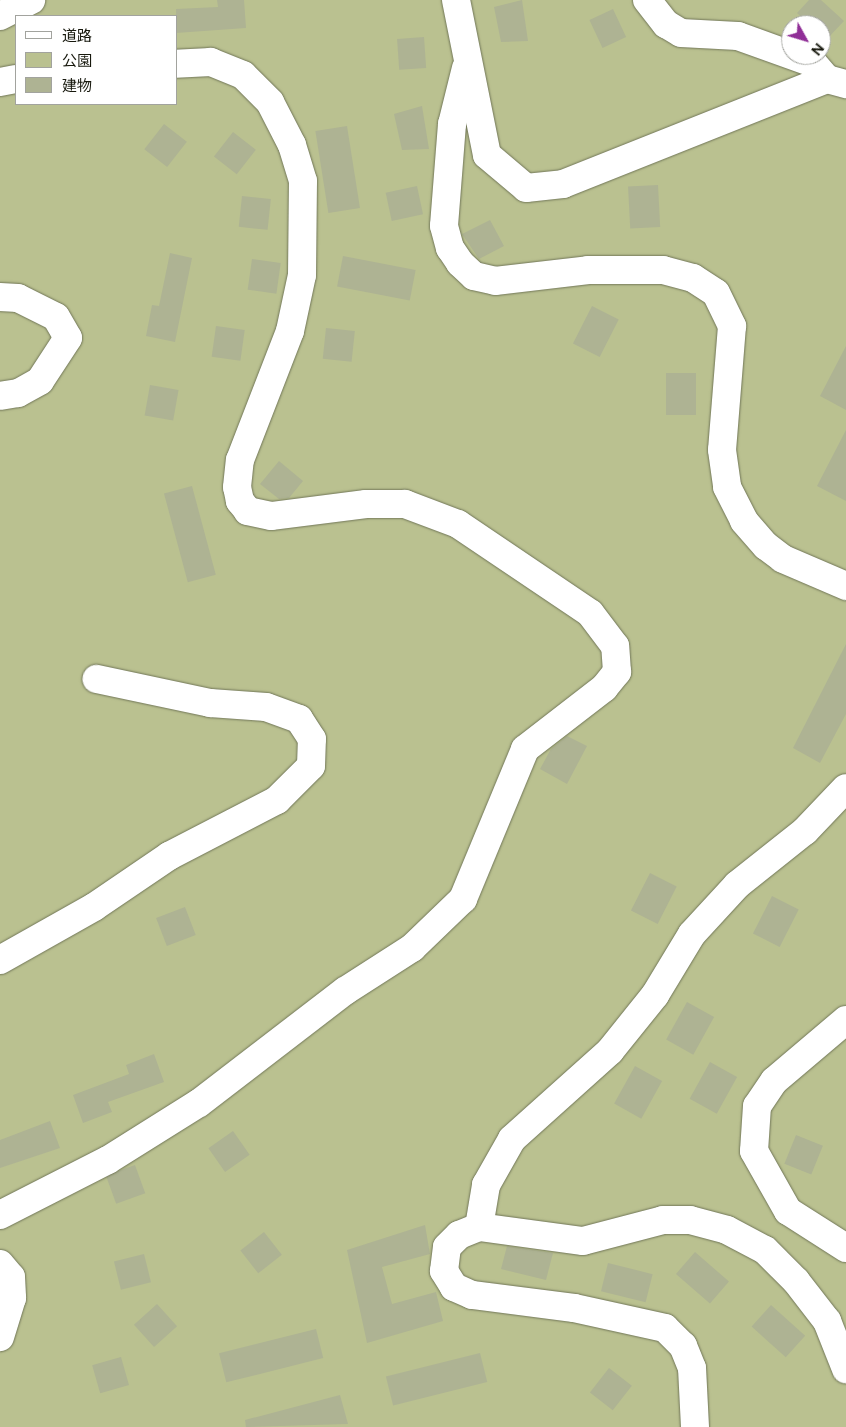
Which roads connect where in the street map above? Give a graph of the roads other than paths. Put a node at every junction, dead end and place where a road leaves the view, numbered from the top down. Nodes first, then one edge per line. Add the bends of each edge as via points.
1 (31, 0) edge
2 (456, 0) edge
3 (647, 0) edge
4 (0, 16) edge
5 (178, 64) edge
6 (466, 68) junction
7 (15, 79) edge
8 (0, 82) edge
9 (837, 82) edge
10 (0, 296) edge
11 (0, 396) edge
12 (846, 586) edge
13 (96, 679) dead end
14 (846, 788) edge
15 (0, 960) edge
16 (846, 1020) edge
17 (0, 1215) edge
18 (479, 1226) junction
19 (846, 1248) edge
20 (0, 1264) edge
21 (0, 1337) edge
22 (846, 1368) edge
23 (696, 1427) edge

1 - 4 street
2 - 6 street
3 - 9 street via 666,24 681,33 738,36 813,63
5 - 17 street via 212,62 243,75 270,102 292,145 303,182 302,274 290,331 240,460 240,501 248,511 272,516 366,504 405,504 458,524 590,613 615,646 617,672 604,688 525,749 463,899 412,948 345,991 198,1103 108,1160
6 - 9 street via 487,155 526,188 564,184
6 - 12 street via 452,124 444,226 450,248 460,263 474,276 496,281 588,270 664,270 692,278 716,293 732,326 722,450 726,487 744,521 766,546 784,559
7 - 8 street
10 - 11 street via 18,298 56,317 68,338 40,381 18,393
13 - 15 street via 210,703 266,707 299,719 312,739 312,766 277,800 169,856 94,907
14 - 18 street via 806,831 737,885 692,934 655,995 610,1051 512,1139 486,1185
16 - 19 street via 774,1081 757,1106 754,1151 788,1210
18 - 22 street via 583,1241 663,1220 690,1220 727,1230 765,1250 796,1281 827,1321
18 - 23 street via 459,1235 447,1248 444,1272 454,1287 472,1295 574,1308 664,1328 683,1346 692,1368
20 - 21 street via 11,1277 12,1298

